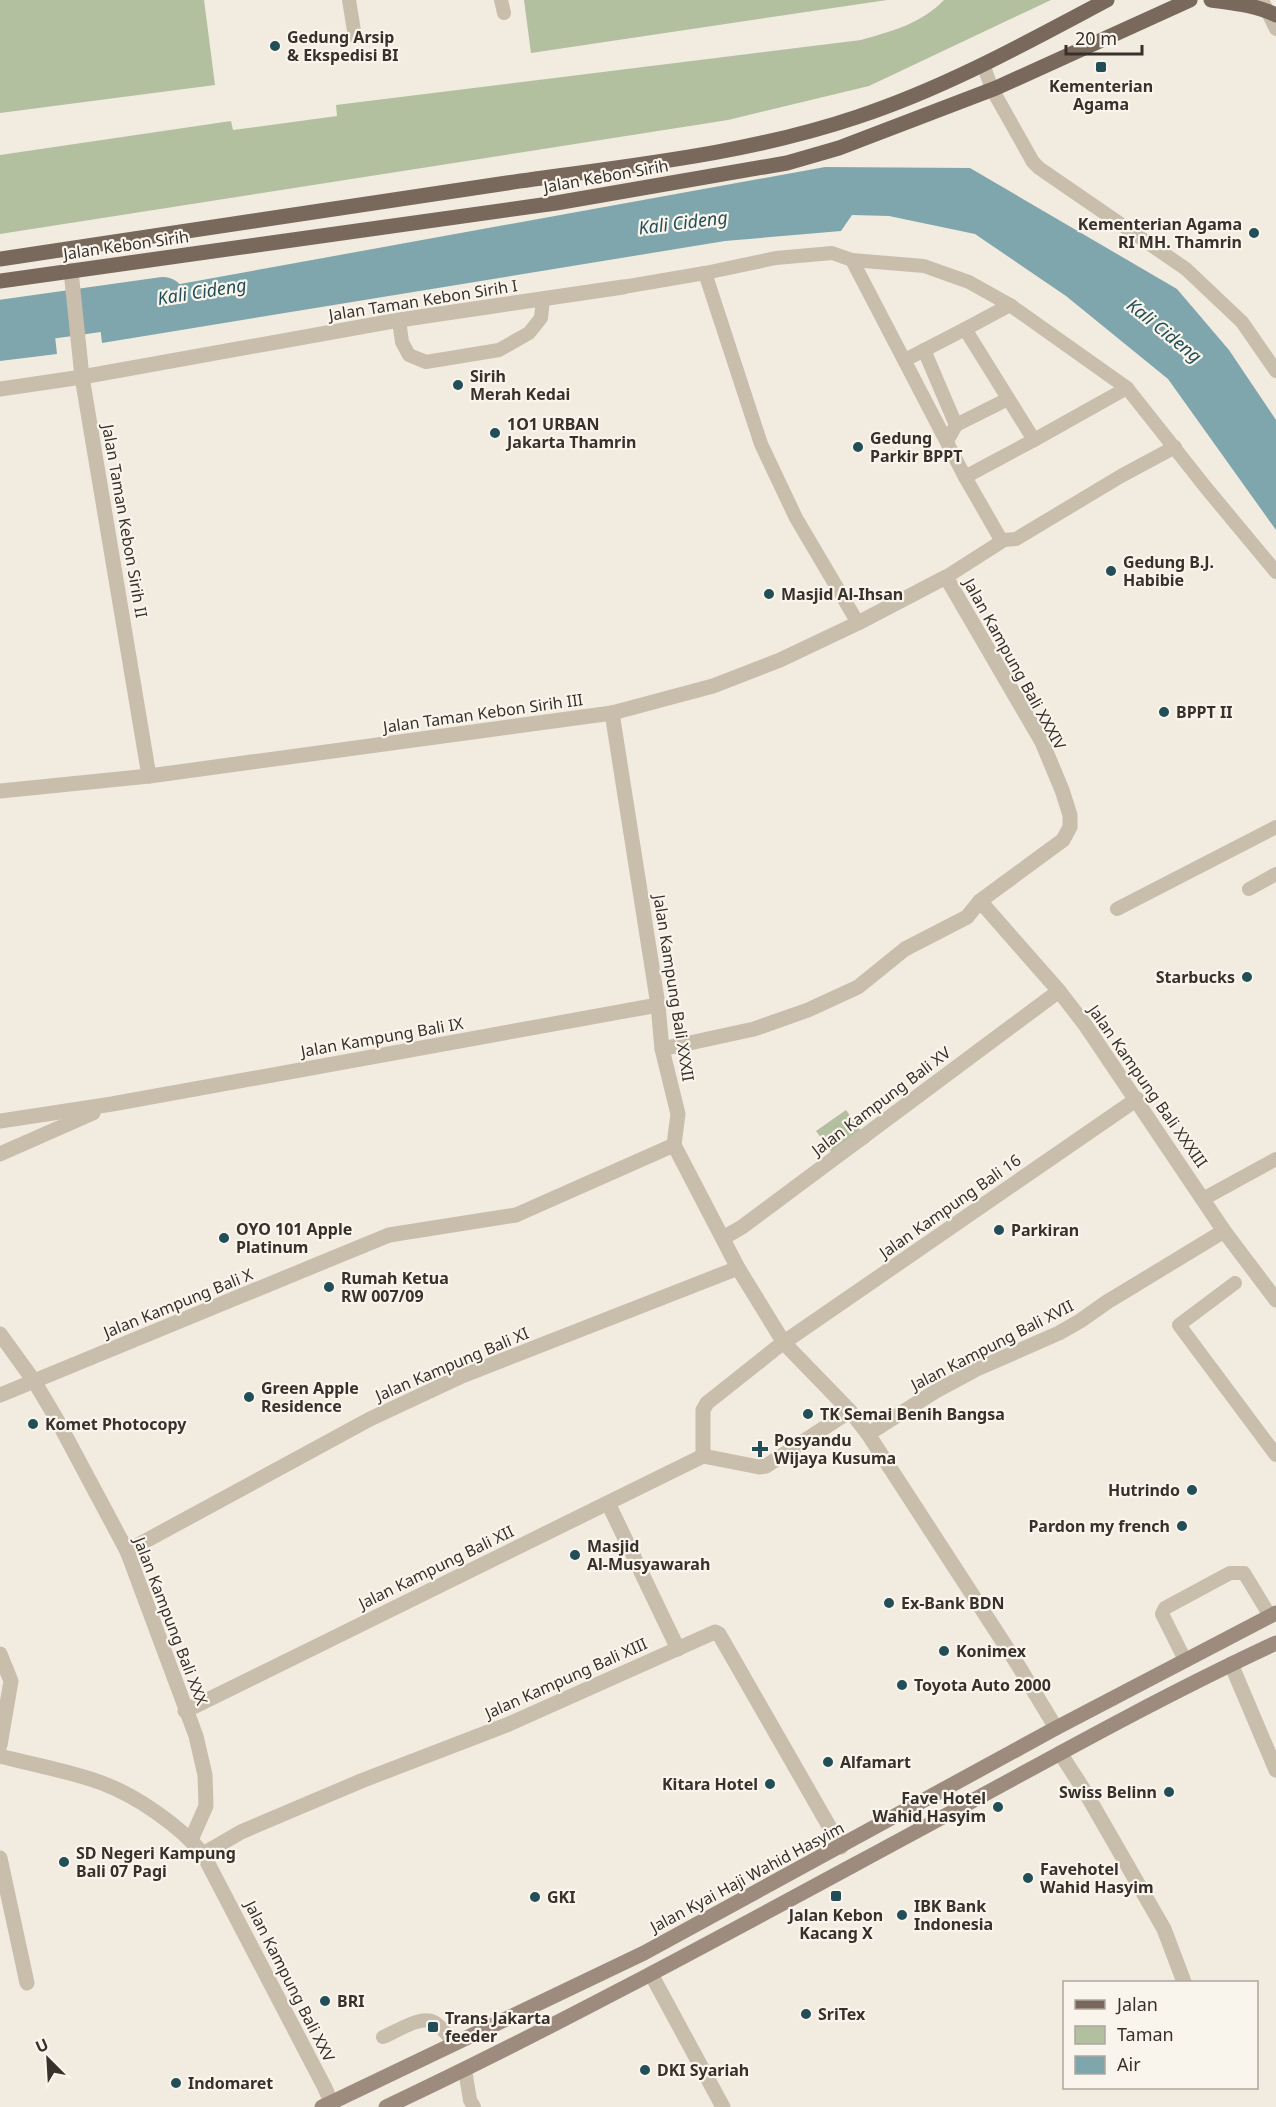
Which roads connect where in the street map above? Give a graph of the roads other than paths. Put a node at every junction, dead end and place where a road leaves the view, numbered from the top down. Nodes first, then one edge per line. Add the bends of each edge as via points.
1 (349, 0) edge
2 (1107, 0) edge
3 (1190, 0) edge
4 (1211, 0) edge
5 (1268, 9) edge
6 (1276, 29) edge
7 (355, 38) dead end
8 (983, 64) junction
9 (992, 89) junction
10 (0, 259) edge
11 (852, 260) junction
12 (71, 271) junction
13 (705, 273) junction
14 (0, 281) edge
15 (623, 287) joint
16 (543, 299) junction
17 (1010, 305) junction
18 (399, 320) junction
19 (965, 329) junction
20 (924, 350) junction
21 (905, 360) junction
22 (1276, 370) edge
23 (82, 376) junction
24 (1127, 387) junction
25 (0, 388) edge
26 (1008, 399) junction
27 (956, 425) junction
28 (1034, 440) junction
29 (947, 441) junction
30 (1174, 447) junction
31 (965, 477) junction
32 (1004, 540) junction
33 (1276, 570) edge
34 (946, 578) junction
35 (858, 623) junction
36 (612, 713) junction
37 (149, 776) junction
38 (0, 791) edge
39 (1276, 827) edge
40 (1276, 874) edge
41 (1249, 889) dead end
42 (980, 901) junction
43 (1118, 909) dead end
44 (1059, 991) junction
45 (658, 1005) junction
46 (662, 1050) junction
47 (1137, 1099) junction
48 (112, 1104) junction
49 (0, 1121) edge
50 (674, 1145) junction
51 (0, 1154) edge
52 (1276, 1159) edge
53 (1203, 1198) junction
54 (1224, 1230) junction
55 (723, 1238) junction
56 (738, 1268) junction
57 (1234, 1283) dead end
58 (1276, 1299) edge
59 (0, 1334) edge
60 (784, 1342) junction
61 (34, 1382) junction
62 (0, 1395) edge
63 (850, 1411) junction
64 (868, 1434) junction
65 (1276, 1455) edge
66 (703, 1456) junction
67 (608, 1503) junction
68 (127, 1551) junction
69 (1273, 1614) edge
70 (1276, 1643) edge
71 (678, 1649) junction
72 (0, 1654) edge
73 (1185, 1660) junction
74 (1231, 1664) junction
75 (185, 1711) junction
76 (1056, 1728) junction
77 (0, 1745) edge
78 (1060, 1753) junction
79 (0, 1756) edge
80 (1276, 1770) edge
81 (191, 1840) junction
82 (841, 1847) junction
83 (203, 1854) junction
84 (0, 1858) edge
85 (651, 1974) junction
86 (1183, 1981) edge
87 (27, 1983) dead end
88 (383, 2037) dead end
89 (455, 2044) junction
90 (465, 2070) junction
91 (329, 2106) edge
92 (386, 2107) edge
93 (474, 2107) edge
94 (723, 2107) edge

1 - 7 lane
2 - 8 main road, Jalan Kebon Sirih
3 - 9 main road, Jalan Kebon Sirih
4 - 5 main road
5 - 6 lane
8 - 9 lane
8 - 10 main road, Jalan Kebon Sirih via 929,90 857,117 726,151
9 - 12 main road, Jalan Kebon Sirih via 839,148 787,163 545,205
9 - 22 lane via 1039,168 1186,269 1242,322
11 - 13 lane, Jalan Taman Kebon Sirih I via 832,254 776,258
11 - 17 lane, Jalan Taman Kebon Sirih I via 924,266 969,282
11 - 21 lane
12 - 14 main road, Jalan Kebon Sirih
12 - 23 street, Jalan Taman Kebon Sirih II
13 - 15 lane, Jalan Taman Kebon Sirih I
13 - 35 lane via 762,444 796,518
15 - 16 street, Jalan Taman Kebon Sirih I
16 - 18 street, Jalan Taman Kebon Sirih I
16 - 18 lane via 541,318 529,333 499,350 426,362 409,355 402,342
17 - 19 lane
17 - 24 lane, Jalan Taman Kebon Sirih I
18 - 23 street, Jalan Taman Kebon Sirih I
19 - 20 lane
19 - 26 lane
20 - 21 lane
20 - 27 lane
21 - 29 lane
23 - 25 street, Jalan Taman Kebon Sirih I
23 - 37 street, Jalan Taman Kebon Sirih II
24 - 28 lane
24 - 30 lane, Jalan Taman Kebon Sirih I
26 - 27 lane
26 - 28 lane
27 - 29 lane
28 - 31 lane
29 - 31 lane
30 - 32 lane via 1016,539
30 - 33 lane, Jalan Taman Kebon Sirih I
31 - 32 lane
32 - 34 lane
34 - 35 street, Jalan Taman Kebon Sirih III
34 - 42 street, Jalan Kampung Bali XXXIV via 1042,742 1070,815 1071,827 1063,840
35 - 36 street, Jalan Taman Kebon Sirih III via 713,686
36 - 37 street, Jalan Taman Kebon Sirih III
36 - 45 street, Jalan Kampung Bali XXXII
37 - 38 street, Jalan Taman Kebon Sirih III
39 - 43 lane
40 - 41 lane
42 - 44 street, Jalan Kampung Bali XXXIII
42 - 46 street, Jalan Kampung Bali XXXIV via 967,917 905,949 858,987 754,1029
44 - 47 street, Jalan Kampung Bali XXXIII
44 - 55 street, Jalan Kampung Bali XV
45 - 46 street, Jalan Kampung Bali XXXII
45 - 48 street, Jalan Kampung Bali IX
46 - 50 street, Jalan Kampung Bali XXXII via 678,1114
47 - 53 street, Jalan Kampung Bali XXXIII
47 - 60 street, Jalan Kampung Bali 16
48 - 49 street, Jalan Kampung Bali IX
48 - 51 street, Jalan Kampung Bali IX
50 - 55 street
50 - 61 street, Jalan Kampung Bali X via 516,1215 389,1234
52 - 53 lane
53 - 54 street, Jalan Kampung Bali XXXIII
54 - 58 street, Jalan Kampung Bali XXXIII
54 - 64 street, Jalan Kampung Bali XVII via 1080,1321 936,1391
55 - 56 street
56 - 60 street
56 - 68 street, Jalan Kampung Bali XI via 462,1376 390,1410
57 - 65 lane via 1179,1325
59 - 61 street, Jalan Kampung Bali XXX
60 - 63 street
60 - 66 street via 704,1406
61 - 62 street, Jalan Kampung Bali X
61 - 68 street, Jalan Kampung Bali XXX
63 - 64 street
63 - 66 street via 766,1466
64 - 76 street
66 - 67 street, Jalan Kampung Bali XII
67 - 71 street
67 - 75 street, Jalan Kampung Bali XII
68 - 75 street, Jalan Kampung Bali XXX
69 - 73 main road, Jalan Kyai Haji Wahid Hasyim
69 - 73 lane via 1244,1573 1230,1573 1165,1608 1162,1614
70 - 74 main road
71 - 82 street, Jalan Kampung Bali XIII via 710,1633 719,1634
71 - 83 street, Jalan Kampung Bali XIII via 509,1724 242,1832
72 - 77 street via 10,1681
73 - 76 main road, Jalan Kyai Haji Wahid Hasyim
74 - 78 main road
74 - 80 street
75 - 81 street, Jalan Kampung Bali XXX via 196,1736 205,1775 206,1806
76 - 82 main road, Jalan Kyai Haji Wahid Hasyim
78 - 85 main road
78 - 86 street via 1164,1929
79 - 81 street, Jalan Kampung Bali XXV via 104,1784 166,1819
81 - 83 street, Jalan Kampung Bali XXV
82 - 89 main road, Jalan Kyai Haji Wahid Hasyim via 644,1953
83 - 91 street, Jalan Kampung Bali XXV
84 - 87 street
85 - 90 main road
85 - 94 street
88 - 89 lane via 431,2020
89 - 90 main road
89 - 91 main road, Jalan Kyai Haji Wahid Hasyim
90 - 92 main road
90 - 93 lane

